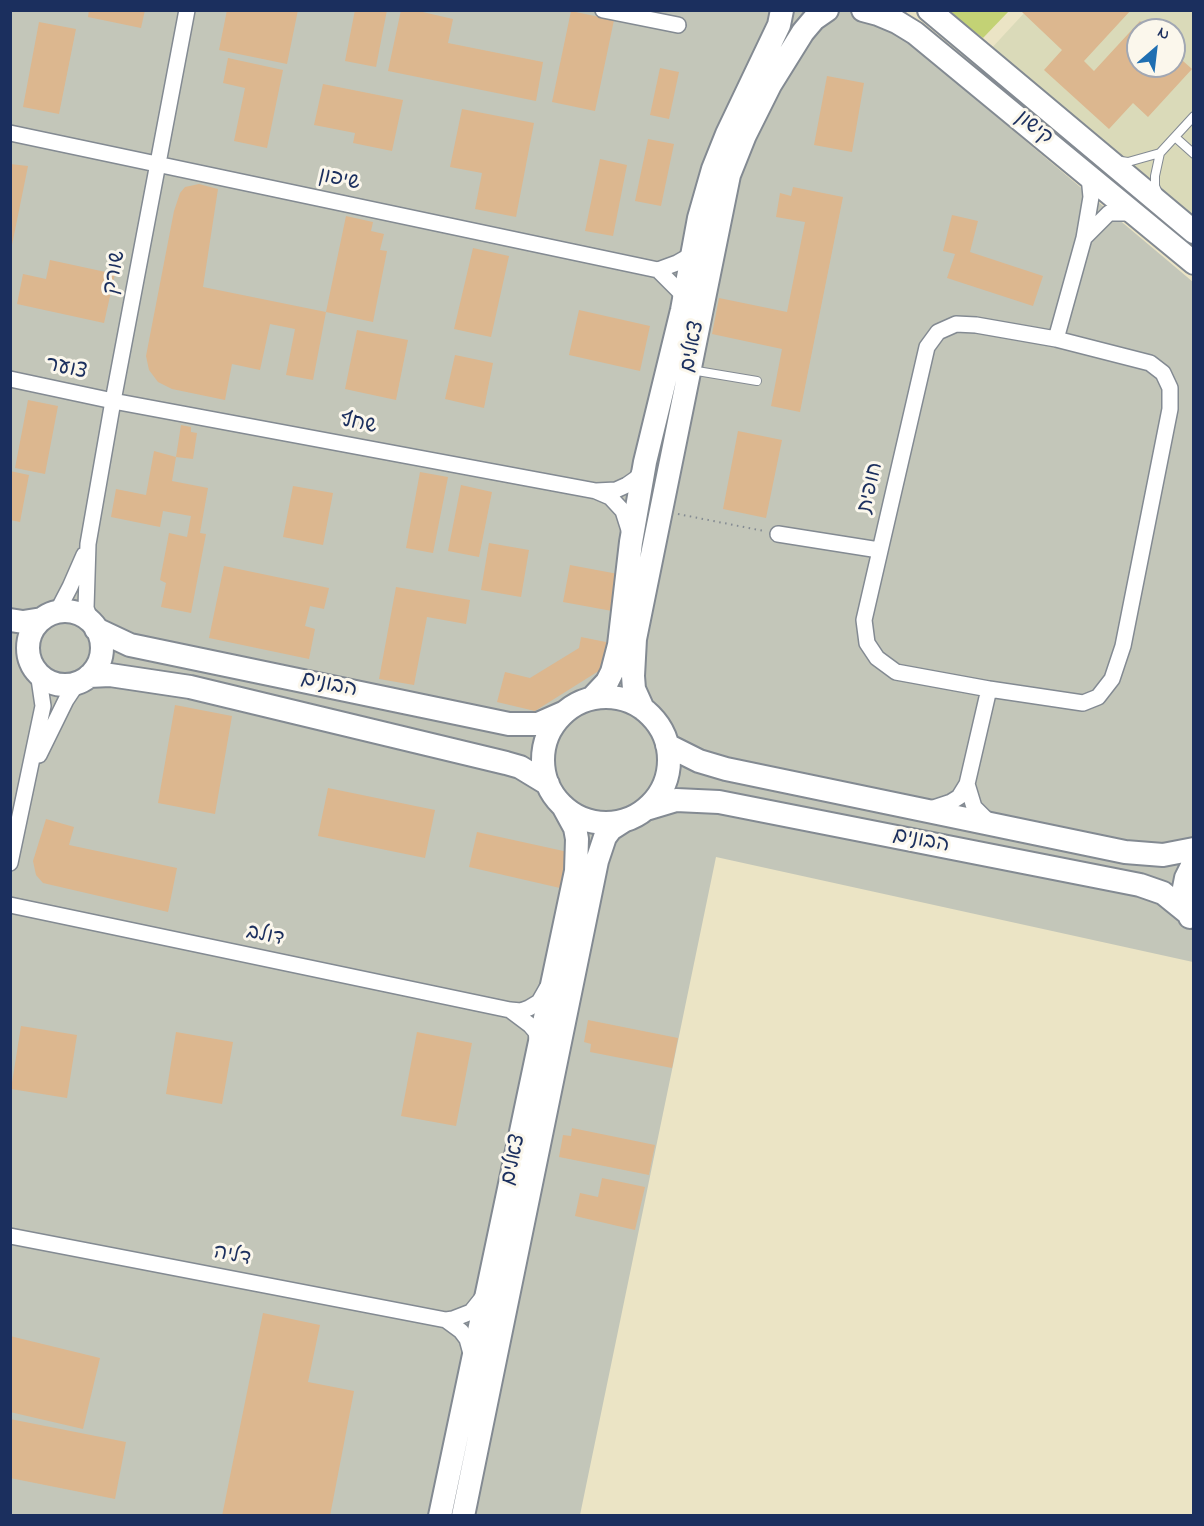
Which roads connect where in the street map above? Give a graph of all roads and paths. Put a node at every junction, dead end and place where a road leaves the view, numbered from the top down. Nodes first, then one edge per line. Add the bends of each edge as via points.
1 (187, 10) edge
2 (603, 10) edge
3 (783, 10) edge
4 (827, 10) edge
5 (863, 10) edge
6 (929, 10) edge
7 (678, 25) dead end
8 (1194, 116) edge
9 (10, 133) edge
10 (1175, 136) junction
11 (1160, 153) junction
12 (1194, 154) edge
13 (1104, 158) junction
14 (158, 164) junction
15 (1089, 176) junction
16 (1163, 206) junction
17 (1135, 213) junction
18 (699, 218) junction
19 (1194, 232) edge
20 (1084, 238) junction
21 (1194, 263) edge
22 (658, 270) junction
23 (682, 310) junction
24 (1056, 339) junction
25 (689, 370) junction
26 (10, 379) edge
27 (757, 381) dead end
28 (113, 401) junction
29 (645, 462) junction
30 (596, 491) junction
31 (661, 511) junction
32 (778, 534) joint
33 (631, 542) junction
34 (88, 544) junction
35 (879, 550) junction
36 (49, 616) junction
37 (10, 620) edge
38 (94, 625) junction
39 (10, 648) edge
40 (36, 669) junction
41 (84, 679) junction
42 (989, 689) junction
43 (592, 698) junction
44 (643, 709) junction
45 (563, 713) junction
46 (668, 745) junction
47 (29, 777) junction
48 (548, 784) junction
49 (967, 784) junction
50 (563, 806) junction
51 (646, 809) junction
52 (921, 811) junction
53 (624, 820) junction
54 (992, 825) junction
55 (1194, 849) edge
56 (1194, 862) edge
57 (10, 863) edge
58 (10, 905) edge
59 (1191, 918) edge
60 (552, 980) junction
61 (510, 1010) junction
62 (538, 1046) junction
63 (10, 1236) edge
64 (488, 1288) junction
65 (446, 1320) junction
66 (473, 1360) junction
67 (440, 1515) edge
68 (463, 1515) edge

1 - 14 street, שורק
2 - 7 street
3 - 18 street, צאלים via 713,170
4 - 25 street, צאלים via 803,32 770,85 729,176
5 - 15 street, קישון via 915,33
6 - 13 street, קישון
8 - 10 lane
9 - 14 street, שיפון
10 - 11 lane
10 - 12 lane
11 - 13 lane via 1128,162
11 - 16 lane via 1155,186
13 - 16 street, קישון
14 - 22 street, שיפון
14 - 28 street, שורק
15 - 17 street, קישון
15 - 20 street via 1091,197
16 - 19 street, קישון
17 - 20 street via 1109,213
17 - 21 street, קישון
18 - 22 street via 691,255
18 - 23 street, צאלים
20 - 24 street
22 - 23 street via 681,293
23 - 29 street, צאלים
24 - 35 street, חופית via 976,325 956,324 938,332 927,347
24 - 42 street, חופית via 1150,363 1163,373 1170,388 1170,409 1123,646 1112,679 1098,697 1083,703
25 - 27 lane
25 - 31 street, צאלים
26 - 28 street, צוער
28 - 30 street, שחף
28 - 34 street, שורק
29 - 30 street, שחף via 637,478 627,485
29 - 33 street, צאלים
30 - 33 street, שחף via 610,497 623,512
31 - 32 path
31 - 44 street, צאלים via 633,659 634,689
32 - 35 street
33 - 43 street, צאלים via 619,645 607,682
34 - 36 street, שורק via 70,587
34 - 38 street, שורק via 86,608
35 - 42 street, חופית via 864,620 867,643 878,658 896,672
36 - 37 street via 23,622
36 - 38 street via 78,613
36 - 40 street via 34,627 28,644
38 - 41 street via 102,650 100,660
38 - 45 street, הבונים via 130,645 509,724 538,724
39 - 40 street
40 - 41 street via 57,684
40 - 47 street via 43,706
41 - 47 street via 66,700
41 - 48 street, הבונים via 110,675 190,687 506,763
42 - 49 street
43 - 44 street via 627,700
43 - 45 street
44 - 46 street via 663,731
45 - 48 street via 546,739 543,761
46 - 51 street via 666,780
46 - 52 street, הבונים via 726,769
47 - 57 street
48 - 50 street
49 - 52 street via 951,802
49 - 54 street via 974,807
50 - 53 street via 592,821
50 - 60 street, צאלים via 575,828 578,853
51 - 53 street
51 - 59 street, הבונים via 676,800 731,804 1140,885 1163,892
52 - 54 street, הבונים
53 - 68 street, צאלים via 605,837 597,861
54 - 55 street, הבונים via 1125,852 1163,855
56 - 59 street via 1184,888
58 - 61 street, דולב
60 - 61 street, דולב via 539,1002 521,1011
60 - 62 street, צאלים
61 - 62 street, דולב via 536,1032
62 - 64 street, צאלים
63 - 65 street, דליה
64 - 65 street via 471,1312
64 - 66 street, צאלים
65 - 66 street via 467,1339
66 - 67 street, צאלים

